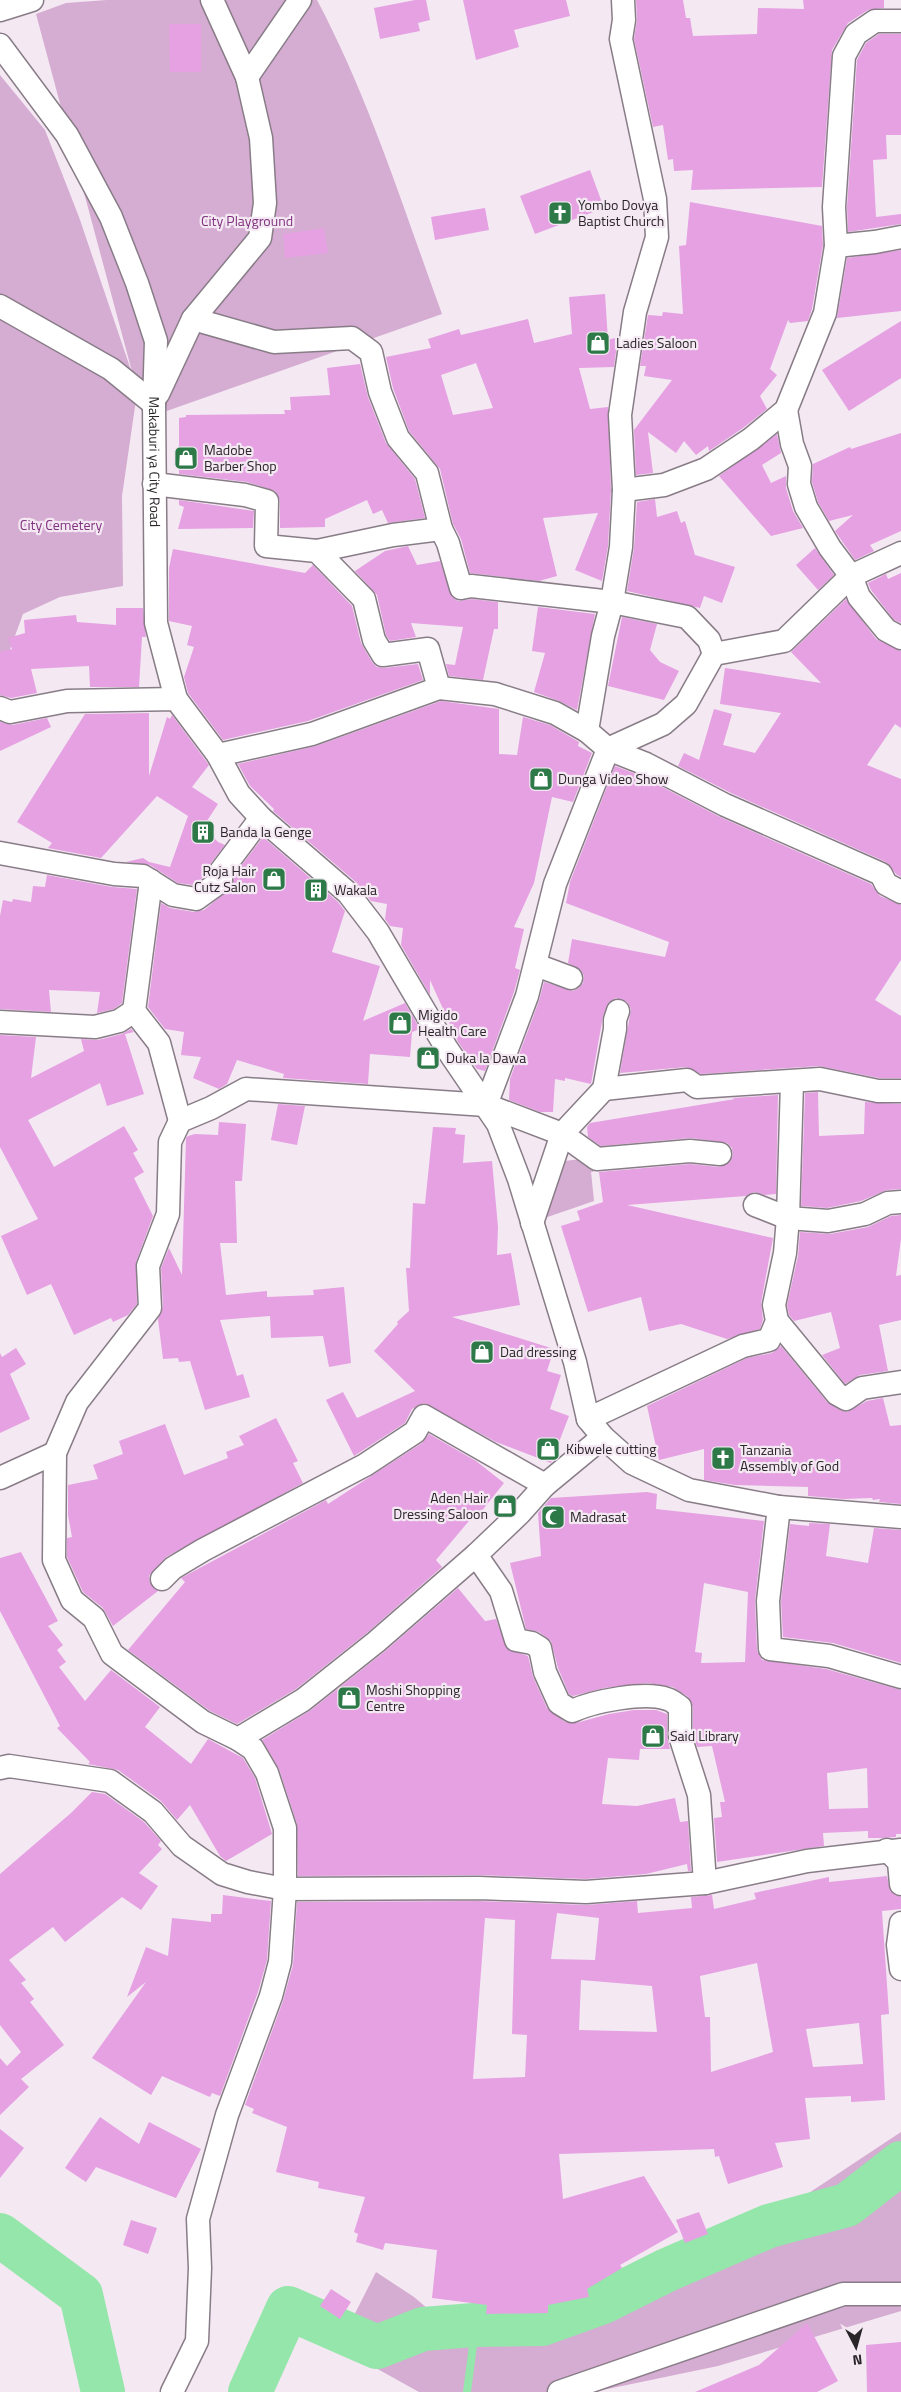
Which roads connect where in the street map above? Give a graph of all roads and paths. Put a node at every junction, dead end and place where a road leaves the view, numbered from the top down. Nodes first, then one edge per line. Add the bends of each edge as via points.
1 (32, 0) edge
2 (212, 0) edge
3 (300, 0) edge
4 (623, 0) edge
5 (0, 10) edge
6 (901, 21) edge
7 (0, 44) edge
8 (247, 77) junction
9 (901, 237) edge
10 (836, 246) junction
11 (0, 306) edge
12 (193, 319) junction
13 (154, 404) junction
14 (786, 410) junction
15 (154, 484) junction
16 (624, 490) junction
17 (441, 529) junction
18 (318, 551) junction
19 (901, 553) edge
20 (851, 576) junction
21 (612, 602) junction
22 (901, 638) edge
23 (714, 654) junction
24 (439, 688) junction
25 (176, 699) junction
26 (3, 711) edge
27 (587, 731) junction
28 (608, 749) junction
29 (218, 755) junction
30 (261, 818) junction
31 (0, 853) edge
32 (151, 881) junction
33 (901, 892) edge
34 (536, 965) junction
35 (571, 978) dead end
36 (134, 1011) junction
37 (618, 1011) dead end
38 (0, 1022) edge
39 (792, 1082) junction
40 (604, 1089) junction
41 (901, 1091) edge
42 (486, 1105) junction
43 (180, 1121) junction
44 (562, 1134) junction
45 (720, 1154) dead end
46 (901, 1202) edge
47 (755, 1205) dead end
48 (788, 1218) junction
49 (532, 1223) junction
50 (777, 1321) junction
51 (901, 1382) edge
52 (588, 1418) junction
53 (603, 1437) junction
54 (55, 1453) junction
55 (0, 1478) edge
56 (545, 1485) junction
57 (779, 1507) junction
58 (901, 1517) edge
59 (476, 1555) junction
60 (162, 1579) dead end
61 (901, 1676) edge
62 (238, 1739) junction
63 (0, 1768) edge
64 (894, 1850) edge
65 (706, 1883) junction
66 (901, 1884) edge
67 (285, 1889) junction
68 (901, 1923) edge
69 (901, 1969) edge
70 (901, 2294) edge
71 (172, 2392) edge
72 (558, 2392) edge

1 - 5 street
2 - 8 street
3 - 8 street
4 - 16 street via 621,39 655,199 657,237 635,312 620,415
6 - 10 street via 875,21 856,34 844,56 834,207
7 - 13 street via 66,135 111,217 156,341
8 - 12 street via 261,138 265,203 260,238
9 - 10 street
10 - 14 street via 825,313
11 - 13 street, Makaburi ya City Road via 111,369
12 - 13 street
12 - 17 street via 274,342 352,338 370,352 380,392 398,438 427,473
13 - 15 street, Makaburi ya City Road
14 - 16 street via 751,439 706,469 664,485
14 - 20 street via 806,507
15 - 18 street via 245,495 267,501 266,546
15 - 25 street, Makaburi ya City Road via 156,623
16 - 21 street via 621,548
17 - 18 street via 393,535
17 - 21 street via 460,588 472,586
18 - 24 street via 364,599 374,640 384,655 428,650
19 - 20 street
20 - 22 street via 859,597 886,630
20 - 23 street via 784,641
21 - 23 street via 686,617 710,640
21 - 27 street
23 - 28 street via 686,704 663,724
24 - 27 street via 495,694 555,713
24 - 29 street via 312,734
25 - 26 street via 67,701
25 - 29 street, Makaburi ya City Road
27 - 28 street
28 - 33 street via 881,874 886,884
28 - 34 street via 555,884
29 - 30 street, Makaburi ya City Road via 239,794
30 - 32 street via 221,871 221,881 196,899 173,895
30 - 42 street, Makaburi ya City Road via 348,892 378,932 447,1049
31 - 32 street via 114,874 143,876
32 - 36 street
34 - 35 street
34 - 42 street
36 - 38 street via 119,1021 95,1027
36 - 43 street via 159,1043
37 - 40 street
39 - 40 street via 697,1088 687,1080
39 - 41 street via 820,1079 878,1091
39 - 48 street
40 - 44 street
42 - 43 street via 246,1089
42 - 44 street
42 - 49 street, Makaburi ya City Road via 498,1124
43 - 54 street via 170,1142 168,1214 148,1266 150,1308 77,1402
44 - 45 street via 597,1159 690,1152
44 - 49 street
46 - 48 street via 888,1203 866,1214 828,1221
47 - 48 street
48 - 50 street via 785,1253 774,1305
49 - 52 street, Makaburi ya City Road via 575,1362
50 - 51 street via 837,1394 846,1399 862,1388
50 - 52 street via 770,1340 743,1346
52 - 53 street
53 - 56 street
53 - 57 street via 632,1463 689,1490
54 - 55 street
54 - 62 street via 54,1560 72,1600 94,1618 112,1654 203,1722
56 - 59 street
56 - 60 street via 424,1416 415,1432 365,1465 203,1550 173,1568
57 - 58 street
57 - 61 street via 768,1601 770,1649 828,1656
59 - 62 street via 303,1700
59 - 65 street via 501,1591 516,1640 540,1648 545,1672 559,1703 572,1711 632,1696 668,1699 680,1708 680,1736 699,1796
62 - 67 street via 253,1749 276,1796 286,1828
63 - 67 street via 9,1766 110,1781 153,1812 182,1846 222,1874
64 - 65 street via 807,1861
64 - 66 street
65 - 67 street via 586,1892 479,1888
67 - 71 street via 280,1962 275,1983 227,2114 198,2219 200,2268 196,2341
68 - 69 street via 898,1945
70 - 72 street via 844,2294

